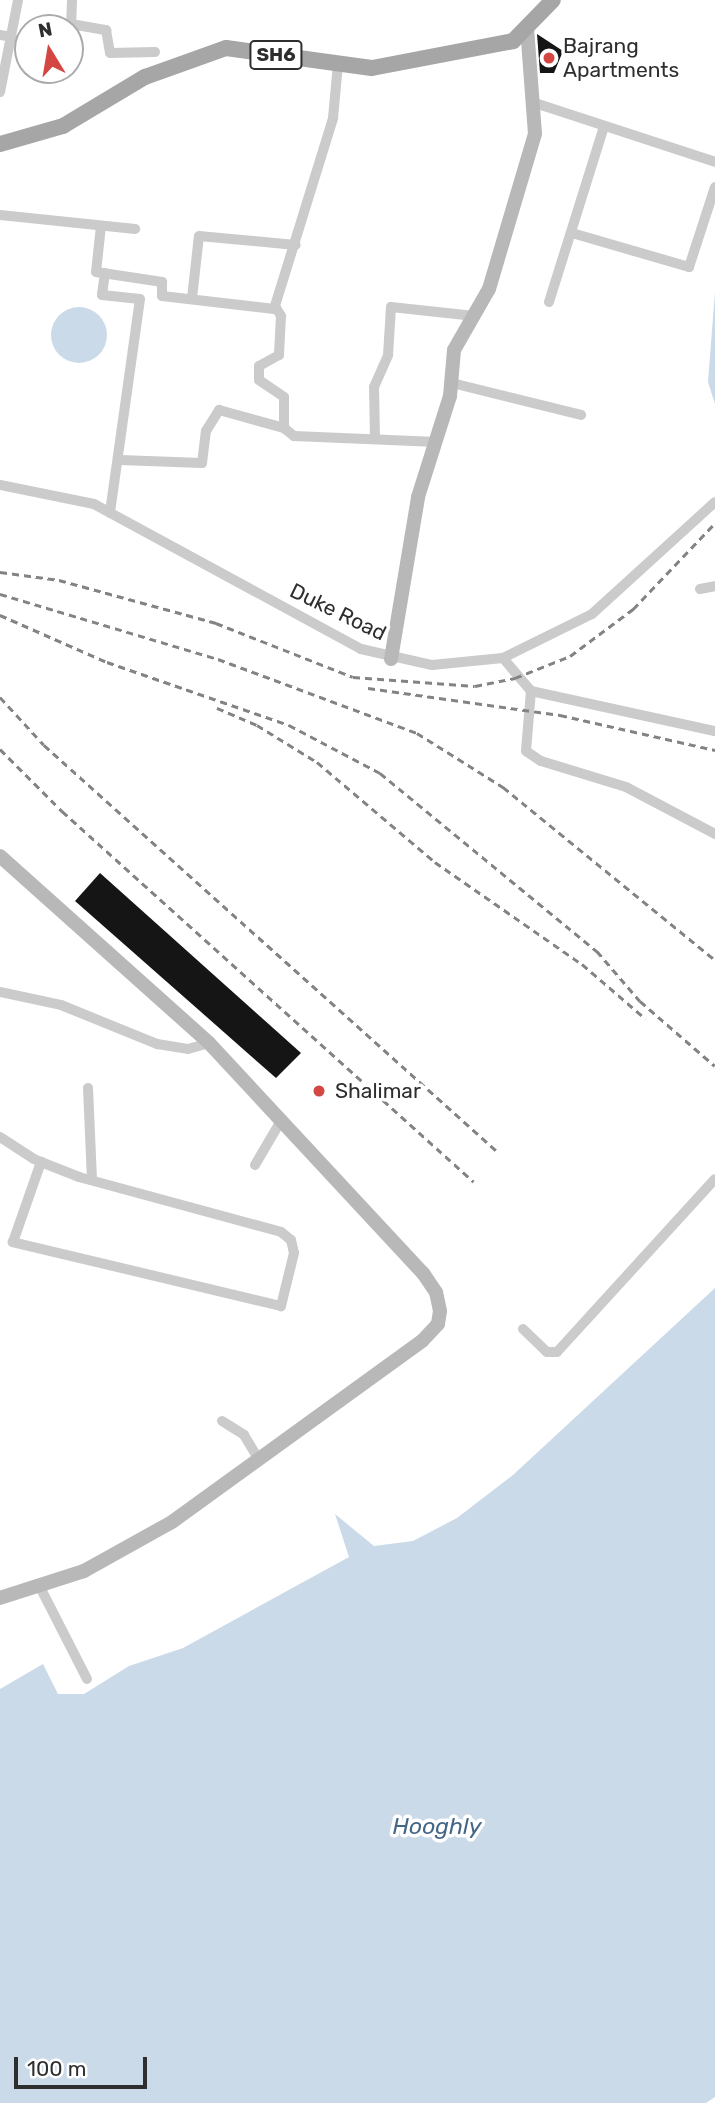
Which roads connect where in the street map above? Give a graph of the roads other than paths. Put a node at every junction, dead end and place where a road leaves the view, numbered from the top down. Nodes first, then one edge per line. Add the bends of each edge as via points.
1 (18, 0) edge
2 (72, 0) edge
3 (553, 0) edge
4 (527, 27) junction
5 (0, 35) edge
6 (12, 37) junction
7 (155, 52) dead end
8 (4, 59) edge
9 (338, 64) junction
10 (0, 92) edge
11 (536, 103) junction
12 (604, 127) junction
13 (0, 144) edge
14 (715, 162) edge
15 (715, 187) edge
16 (0, 215) edge
17 (101, 226) junction
18 (135, 229) dead end
19 (572, 233) junction
20 (296, 245) junction
21 (105, 273) junction
22 (192, 298) junction
23 (550, 302) dead end
24 (275, 306) junction
25 (475, 316) junction
26 (452, 383) junction
27 (581, 415) dead end
28 (284, 428) junction
29 (375, 438) junction
30 (437, 442) junction
31 (120, 460) junction
32 (0, 485) edge
33 (715, 502) edge
34 (110, 513) junction
35 (715, 586) edge
36 (700, 589) dead end
37 (503, 658) junction
38 (391, 659) junction
39 (531, 691) junction
40 (715, 732) edge
41 (715, 834) edge
42 (0, 856) edge
43 (0, 992) edge
44 (209, 1043) junction
45 (88, 1088) dead end
46 (282, 1119) junction
47 (0, 1137) edge
48 (41, 1162) junction
49 (255, 1166) dead end
50 (715, 1178) edge
51 (92, 1180) junction
52 (523, 1329) dead end
53 (222, 1421) dead end
54 (257, 1457) junction
55 (41, 1589) junction
56 (0, 1598) edge
57 (87, 1679) dead end

1 - 6 street
2 - 7 street via 71,24 106,30 110,53
3 - 4 main road, SH6
4 - 9 main road, SH6 via 513,41 372,68
4 - 11 street
5 - 6 street
6 - 8 street
8 - 10 street
9 - 13 main road, SH6 via 226,48 145,77 63,126
9 - 20 street via 337,105
11 - 12 street
11 - 25 street via 535,134 514,215
12 - 14 street
12 - 19 street
15 - 19 street via 689,267
16 - 17 street
17 - 18 street
17 - 21 street via 96,272
19 - 23 street
20 - 22 street via 199,236
20 - 24 street
21 - 22 street via 162,282 162,296
21 - 31 street via 102,295 140,299
22 - 24 street
24 - 28 street via 281,316 279,355 259,366 259,380 284,397
25 - 26 street via 454,350
25 - 29 street via 391,307 388,355 373,387
26 - 27 street
26 - 30 street
28 - 29 street via 293,436
28 - 31 street via 219,410 206,431 202,463
29 - 30 street
30 - 38 street via 418,497
31 - 34 street
32 - 34 street, Duke Road via 94,504
33 - 37 street, Duke Road via 592,614
34 - 38 street, Duke Road via 361,649
35 - 36 street
37 - 38 street, Duke Road via 432,665
37 - 39 street
39 - 40 street
39 - 41 street via 526,751 541,761 626,788
42 - 44 street
43 - 44 street via 61,1005 157,1044 188,1049
44 - 46 street
45 - 51 street
46 - 49 street
46 - 54 street via 423,1273 440,1311 438,1324 422,1341
47 - 48 street
48 - 51 street
48 - 51 street via 13,1242 281,1306 294,1253 291,1240 281,1232
50 - 52 street via 557,1352 547,1352
53 - 54 street via 244,1435
54 - 55 street via 124,1553
55 - 56 street
55 - 57 street

